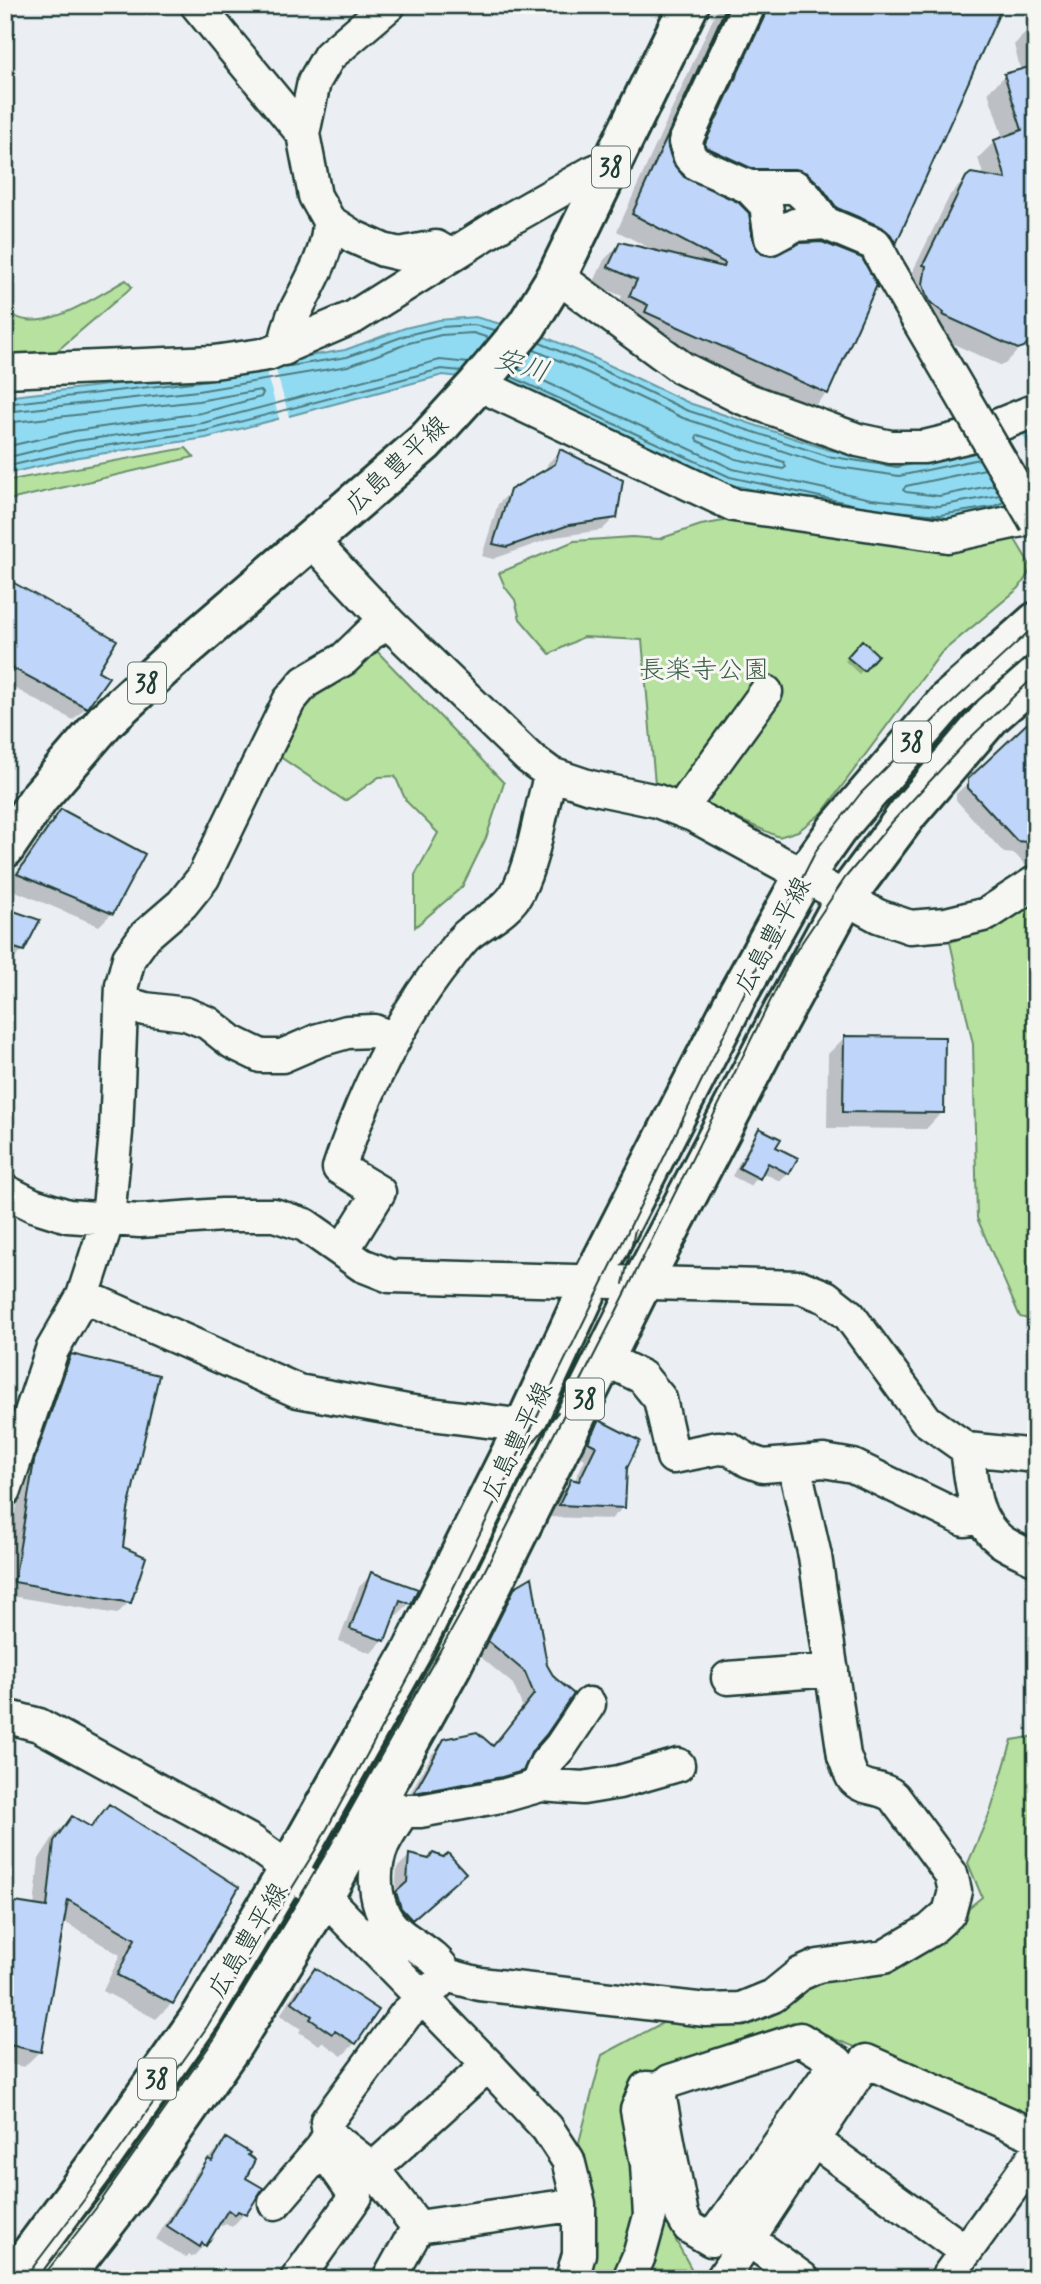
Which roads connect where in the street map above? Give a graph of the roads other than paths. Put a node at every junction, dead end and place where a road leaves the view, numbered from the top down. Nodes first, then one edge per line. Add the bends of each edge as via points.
1 (197, 5) edge
2 (389, 5) edge
3 (689, 5) edge
4 (748, 5) edge
5 (303, 134) junction
6 (612, 164) junction
7 (329, 221) junction
8 (450, 255) junction
9 (557, 276) junction
10 (284, 349) junction
11 (5, 371) edge
12 (478, 384) junction
13 (1036, 410) edge
14 (1036, 519) edge
15 (311, 540) junction
16 (1036, 622) edge
17 (389, 623) junction
18 (1036, 677) edge
19 (766, 692) dead end
20 (551, 774) junction
21 (689, 798) dead end
22 (5, 848) edge
23 (803, 877) junction
24 (1036, 882) edge
25 (845, 898) junction
26 (122, 1002) junction
27 (394, 1039) junction
28 (5, 1191) edge
29 (108, 1219) junction
30 (343, 1251) junction
31 (591, 1282) junction
32 (642, 1283) junction
33 (83, 1296) junction
34 (605, 1359) junction
35 (522, 1430) junction
36 (967, 1449) junction
37 (1036, 1456) edge
38 (794, 1464) junction
39 (5, 1490) edge
40 (981, 1517) junction
41 (1036, 1559) edge
42 (832, 1670) junction
43 (729, 1678) dead end
44 (589, 1704) dead end
45 (5, 1716) edge
46 (678, 1765) dead end
47 (541, 1785) junction
48 (390, 1806) junction
49 (289, 1869) junction
50 (323, 1898) junction
51 (446, 1975) junction
52 (424, 1999) junction
53 (488, 2064) junction
54 (661, 2089) junction
55 (1036, 2136) edge
56 (813, 2140) junction
57 (326, 2142) junction
58 (1036, 2154) edge
59 (373, 2169) junction
60 (275, 2203) dead end
61 (579, 2204) junction
62 (418, 2227) junction
63 (748, 2239) junction
64 (965, 2251) junction
65 (12, 2279) edge
66 (62, 2279) edge
67 (297, 2279) edge
68 (389, 2279) edge
69 (572, 2279) edge
70 (629, 2279) edge
71 (722, 2279) edge
72 (803, 2279) edge
73 (946, 2279) edge

1 - 5 street
2 - 5 street via 329,56 314,82
3 - 6 main road, 広島豊平線 / 38
4 - 14 street, bridge via 685,142 690,157 875,244
5 - 7 street via 315,195
6 - 8 street
6 - 9 main road, 広島豊平線 / 38
7 - 8 street via 383,250 400,254 436,247
7 - 10 street via 329,235 288,328
8 - 10 street via 354,317
9 - 12 main road, 広島豊平線 / 38 via 527,325
9 - 13 street via 682,368 740,397 858,440 924,447 975,435
10 - 11 street via 214,362
12 - 14 street via 734,505 948,536
12 - 15 main road, 広島豊平線 / 38 via 425,442
15 - 17 street
15 - 22 main road, 広島豊平線 / 38 via 106,720 39,798
16 - 23 main road, 広島豊平線 / 38 via 948,700
17 - 20 street
17 - 26 street via 344,659 305,682 289,701 203,878 182,904 145,936 130,958
18 - 25 main road, 広島豊平線 / 38 via 992,715 909,812
19 - 21 street
20 - 23 street via 693,815
20 - 27 street via 533,852 517,893 448,958
23 - 25 street
23 - 31 main road, 広島豊平線 / 38
24 - 25 street via 987,914 946,924 910,927
25 - 32 main road, 広島豊平線 / 38
26 - 27 street via 186,1014 261,1056 282,1056 347,1032 374,1031
26 - 29 street
27 - 30 street via 352,1130 340,1168 379,1192
28 - 29 street via 68,1216
29 - 30 street via 274,1215 305,1225
29 - 33 street
30 - 31 street via 390,1276
31 - 32 street
31 - 35 main road, 広島豊平線 / 38
32 - 34 main road, 広島豊平線 / 38
32 - 36 street via 801,1287 826,1297 849,1315 926,1420
33 - 35 street via 298,1391 407,1411 510,1423
33 - 39 street via 52,1350
34 - 38 street via 642,1377 660,1399 673,1457 718,1448 730,1449 763,1466
34 - 48 main road, 広島豊平線 / 38 via 452,1665
35 - 49 main road, 広島豊平線 / 38 via 411,1653
36 - 37 street
36 - 40 street via 974,1501
38 - 40 street via 824,1461 853,1466 965,1520
38 - 42 street via 815,1556
40 - 41 street via 1002,1542
42 - 43 street
42 - 51 street via 844,1756 853,1778 894,1797 950,1874 953,1904 930,1930 884,1957 818,1966 773,1996 741,2009 706,2010 480,1984
44 - 47 street via 546,1763
45 - 49 street via 39,1726 252,1842
46 - 47 street via 583,1788
47 - 48 street via 419,1811
48 - 50 main road, 広島豊平線 / 38
48 - 51 street via 376,1871 379,1907 398,1933 426,1952
49 - 50 street
49 - 65 main road, 広島豊平線 / 38 via 202,2015
50 - 52 street
50 - 66 main road, 広島豊平線 / 38 via 233,2043
51 - 52 street
52 - 53 street
52 - 57 street via 406,2014 327,2121
53 - 59 street
53 - 61 street via 547,2129 568,2160
54 - 54 street via 670,2081 800,2039 837,2062 711,2240 689,2227 682,2215
54 - 70 street via 646,2088 637,2109 650,2216
55 - 56 street via 866,2061
56 - 63 street
56 - 64 street
57 - 59 street
57 - 60 street
57 - 67 street via 356,2196
58 - 64 street
59 - 62 street
61 - 62 street
61 - 69 street via 579,2254
62 - 68 street
63 - 71 street
63 - 72 street
64 - 73 street

